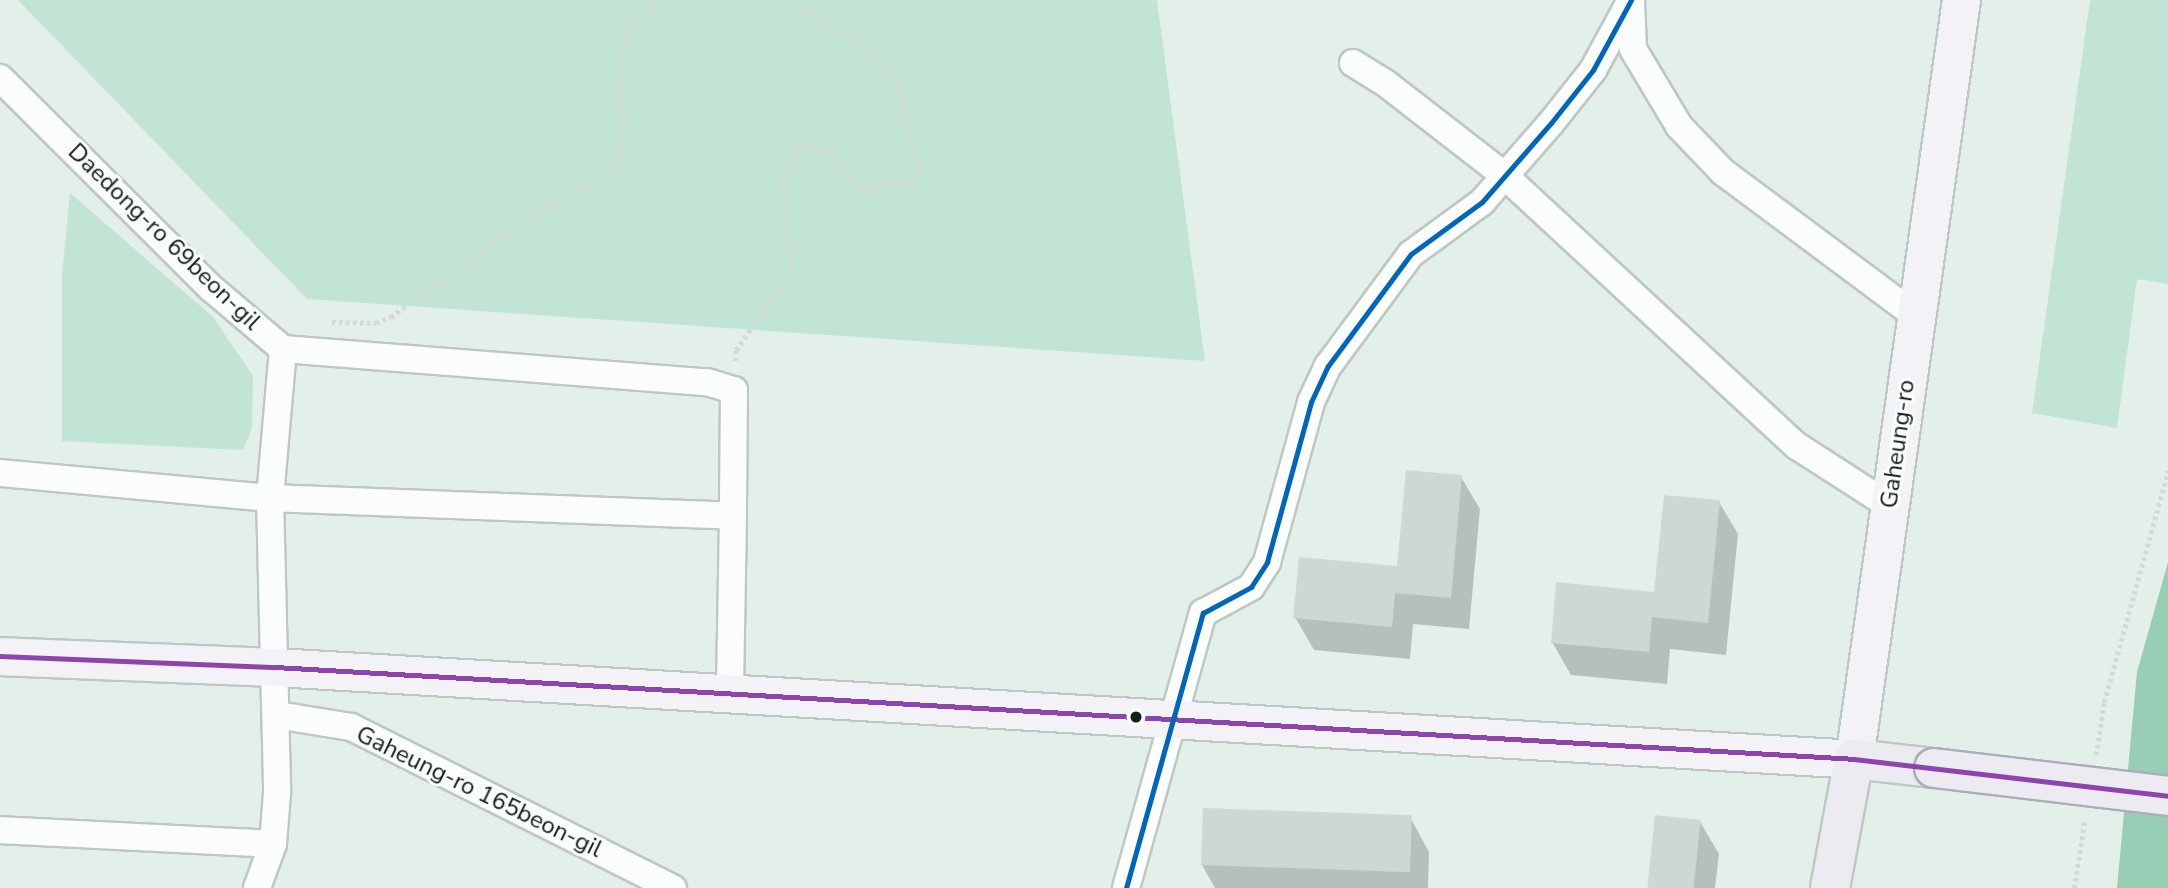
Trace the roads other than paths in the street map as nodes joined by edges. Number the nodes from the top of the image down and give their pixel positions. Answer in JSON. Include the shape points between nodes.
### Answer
{"nodes":[{"id":1,"x":1631,"y":0,"type":"edge"},
{"id":2,"x":1961,"y":0,"type":"edge"},
{"id":3,"x":1353,"y":63,"type":"dead end"},
{"id":4,"x":0,"y":78,"type":"edge"},
{"id":5,"x":1505,"y":176,"type":"junction"},
{"id":6,"x":1916,"y":316,"type":"junction"},
{"id":7,"x":293,"y":350,"type":"junction"},
{"id":8,"x":0,"y":473,"type":"edge"},
{"id":9,"x":270,"y":498,"type":"junction"},
{"id":10,"x":1889,"y":506,"type":"junction"},
{"id":11,"x":733,"y":516,"type":"junction"},
{"id":12,"x":0,"y":656,"type":"edge"},
{"id":13,"x":275,"y":667,"type":"junction"},
{"id":14,"x":730,"y":696,"type":"junction"},
{"id":15,"x":277,"y":715,"type":"junction"},
{"id":16,"x":1172,"y":721,"type":"junction"},
{"id":17,"x":1854,"y":759,"type":"junction"},
{"id":18,"x":2168,"y":796,"type":"edge"},
{"id":19,"x":0,"y":830,"type":"edge"},
{"id":20,"x":273,"y":844,"type":"junction"},
{"id":21,"x":257,"y":888,"type":"edge"},
{"id":22,"x":673,"y":888,"type":"edge"},
{"id":23,"x":1126,"y":888,"type":"edge"},
{"id":24,"x":1830,"y":888,"type":"edge"}],
"edges":[{"from":1,"to":5,"type":"street","via":[[1593,70]]},
{"from":1,"to":6,"type":"street","via":[[1633,49],[1679,126],[1723,172]]},
{"from":2,"to":6,"type":"main road","name":"Gaheung-ro"},
{"from":3,"to":5,"type":"street"},
{"from":4,"to":7,"type":"street","name":"Daedong-ro 69beon-gil","via":[[211,288]]},
{"from":5,"to":10,"type":"street","via":[[1797,446]]},
{"from":5,"to":16,"type":"street","via":[[1482,202],[1411,254],[1328,366],[1311,402],[1267,562],[1251,587],[1203,613]]},
{"from":6,"to":10,"type":"main road","name":"Gaheung-ro"},
{"from":7,"to":9,"type":"street","name":"Daedong-ro 69beon-gil"},
{"from":7,"to":11,"type":"street","via":[[707,382],[734,390]]},
{"from":8,"to":9,"type":"street"},
{"from":9,"to":11,"type":"street"},
{"from":9,"to":13,"type":"street","name":"Daedong-ro 69beon-gil"},
{"from":10,"to":17,"type":"main road","name":"Gaheung-ro"},
{"from":11,"to":14,"type":"street"},
{"from":12,"to":13,"type":"main road"},
{"from":13,"to":14,"type":"main road"},
{"from":13,"to":15,"type":"street","name":"Daedong-ro 69beon-gil"},
{"from":14,"to":16,"type":"main road"},
{"from":15,"to":20,"type":"street","name":"Daedong-ro 69beon-gil"},
{"from":15,"to":22,"type":"street","name":"Gaheung-ro 165beon-gil","via":[[351,727]]},
{"from":16,"to":17,"type":"main road"},
{"from":16,"to":23,"type":"street"},
{"from":17,"to":18,"type":"main road","bridge":true},
{"from":17,"to":24,"type":"main road","name":"Gaheung-ro"},
{"from":19,"to":20,"type":"street"},
{"from":20,"to":21,"type":"street","name":"Daedong-ro 69beon-gil"}]}
